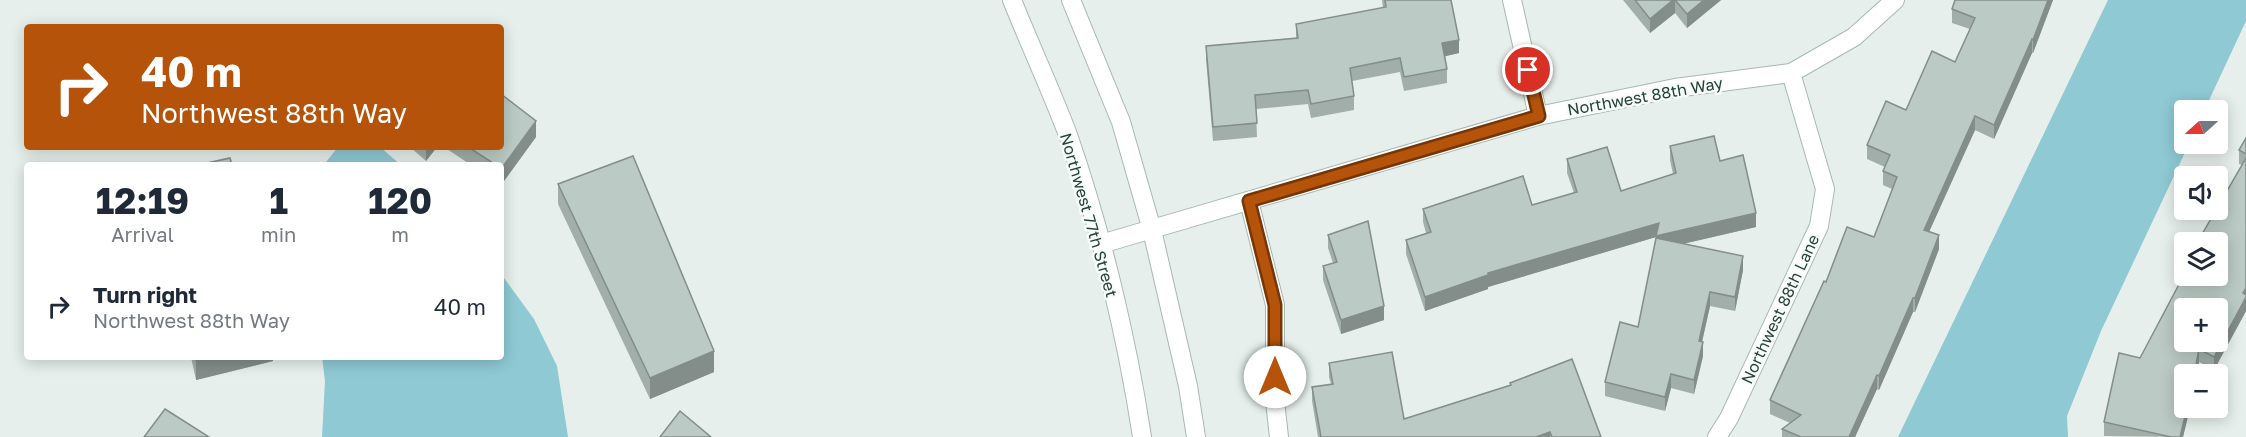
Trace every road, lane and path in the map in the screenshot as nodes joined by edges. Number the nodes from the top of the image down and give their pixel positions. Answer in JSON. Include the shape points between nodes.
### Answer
{"nodes":[{"id":1,"x":1012,"y":0,"type":"edge"},
{"id":2,"x":1071,"y":0,"type":"edge"},
{"id":3,"x":1512,"y":0,"type":"edge"},
{"id":4,"x":1894,"y":0,"type":"edge"},
{"id":5,"x":1791,"y":72,"type":"junction"},
{"id":6,"x":1539,"y":116,"type":"junction"},
{"id":7,"x":1249,"y":201,"type":"junction"},
{"id":8,"x":1152,"y":230,"type":"junction"},
{"id":9,"x":1101,"y":244,"type":"junction"},
{"id":10,"x":1142,"y":437,"type":"edge"},
{"id":11,"x":1196,"y":437,"type":"edge"},
{"id":12,"x":1279,"y":437,"type":"edge"},
{"id":13,"x":1717,"y":437,"type":"edge"}],
"edges":[{"from":1,"to":9,"type":"street","name":"Northwest 77th Street","via":[[1067,135]]},
{"from":2,"to":8,"type":"street","via":[[1121,122]]},
{"from":3,"to":6,"type":"street"},
{"from":4,"to":5,"type":"street","name":"Northwest 88th Way","via":[[1854,38]]},
{"from":5,"to":6,"type":"street","name":"Northwest 88th Way","via":[[1675,88]]},
{"from":5,"to":13,"type":"street","name":"Northwest 88th Lane","via":[[1825,189],[1819,226]]},
{"from":6,"to":7,"type":"street","name":"Northwest 88th Way"},
{"from":7,"to":8,"type":"street","name":"Northwest 88th Way"},
{"from":7,"to":12,"type":"street","via":[[1275,305]]},
{"from":8,"to":9,"type":"street","name":"Northwest 88th Way"},
{"from":8,"to":11,"type":"street"},
{"from":9,"to":10,"type":"street","name":"Northwest 77th Street"}]}
